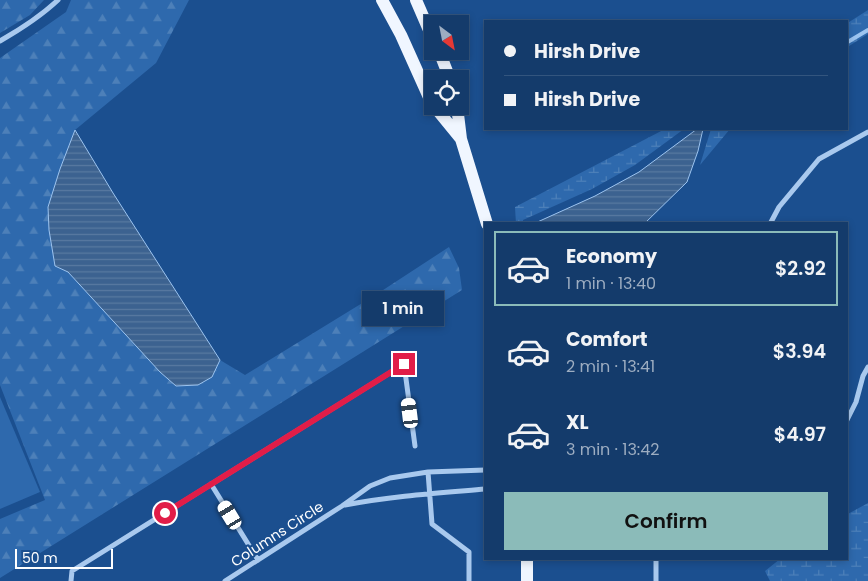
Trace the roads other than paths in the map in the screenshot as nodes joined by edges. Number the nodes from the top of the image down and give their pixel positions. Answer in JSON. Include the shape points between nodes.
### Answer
{"nodes":[{"id":1,"x":58,"y":0,"type":"edge"},
{"id":2,"x":382,"y":0,"type":"edge"},
{"id":3,"x":416,"y":0,"type":"edge"},
{"id":4,"x":424,"y":18,"type":"edge"},
{"id":5,"x":0,"y":41,"type":"edge"},
{"id":6,"x":424,"y":85,"type":"edge"},
{"id":7,"x":441,"y":115,"type":"edge"},
{"id":8,"x":458,"y":115,"type":"edge"},
{"id":9,"x":868,"y":132,"type":"edge"},
{"id":10,"x":461,"y":140,"type":"junction"},
{"id":11,"x":486,"y":222,"type":"edge"},
{"id":12,"x":771,"y":222,"type":"edge"},
{"id":13,"x":868,"y":367,"type":"edge"},
{"id":14,"x":848,"y":418,"type":"edge"},
{"id":15,"x":415,"y":446,"type":"dead end"},
{"id":16,"x":484,"y":470,"type":"edge"},
{"id":17,"x":428,"y":472,"type":"junction"},
{"id":18,"x":211,"y":484,"type":"junction"},
{"id":19,"x":484,"y":489,"type":"edge"},
{"id":20,"x":430,"y":494,"type":"junction"},
{"id":21,"x":342,"y":506,"type":"junction"},
{"id":22,"x":258,"y":560,"type":"junction"},
{"id":23,"x":527,"y":560,"type":"edge"},
{"id":24,"x":656,"y":560,"type":"edge"},
{"id":25,"x":71,"y":581,"type":"edge"},
{"id":26,"x":225,"y":581,"type":"edge"},
{"id":27,"x":469,"y":581,"type":"edge"},
{"id":28,"x":527,"y":581,"type":"edge"},
{"id":29,"x":656,"y":581,"type":"edge"}],
"edges":[{"from":1,"to":5,"type":"street","via":[[32,22]]},
{"from":2,"to":6,"type":"main road"},
{"from":3,"to":4,"type":"main road"},
{"from":7,"to":10,"type":"main road"},
{"from":8,"to":10,"type":"main road"},
{"from":9,"to":12,"type":"street","via":[[819,159],[779,207]]},
{"from":10,"to":11,"type":"main road"},
{"from":13,"to":14,"type":"street"},
{"from":15,"to":18,"type":"street","via":[[404,364]]},
{"from":16,"to":17,"type":"street","name":"Columns Circle"},
{"from":17,"to":20,"type":"street"},
{"from":17,"to":21,"type":"street","name":"Columns Circle","via":[[390,478],[370,486]]},
{"from":18,"to":22,"type":"street"},
{"from":18,"to":25,"type":"street","via":[[72,571]]},
{"from":19,"to":20,"type":"street","name":"Columns Circle"},
{"from":20,"to":21,"type":"street","name":"Columns Circle"},
{"from":20,"to":27,"type":"street","via":[[432,524],[469,552]]},
{"from":21,"to":22,"type":"street","name":"Columns Circle"},
{"from":22,"to":26,"type":"street","name":"Columns Circle"},
{"from":23,"to":28,"type":"main road"},
{"from":24,"to":29,"type":"street"}]}
